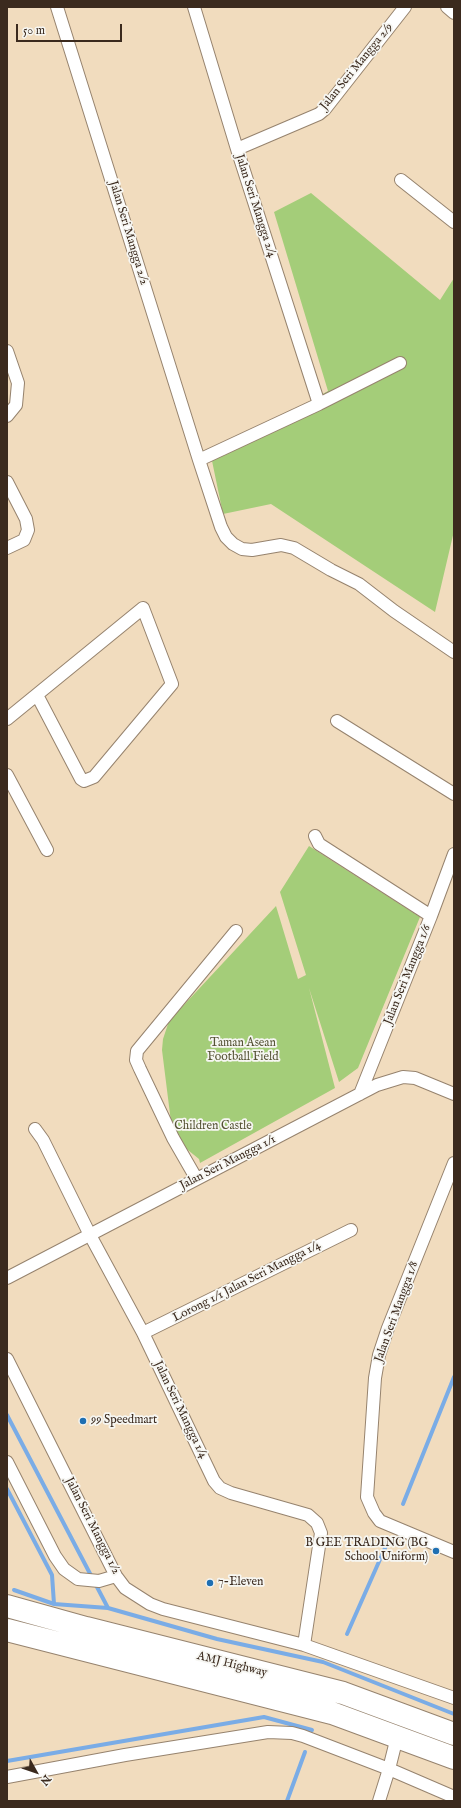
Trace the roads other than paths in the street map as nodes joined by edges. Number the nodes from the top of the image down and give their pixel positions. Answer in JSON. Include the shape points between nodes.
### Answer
{"nodes":[{"id":1,"x":57,"y":7,"type":"edge"},
{"id":2,"x":194,"y":7,"type":"edge"},
{"id":3,"x":405,"y":7,"type":"edge"},
{"id":4,"x":447,"y":7,"type":"edge"},
{"id":5,"x":454,"y":12,"type":"edge"},
{"id":6,"x":237,"y":149,"type":"junction"},
{"id":7,"x":401,"y":180,"type":"dead end"},
{"id":8,"x":454,"y":222,"type":"edge"},
{"id":9,"x":7,"y":351,"type":"edge"},
{"id":10,"x":400,"y":363,"type":"dead end"},
{"id":11,"x":319,"y":404,"type":"junction"},
{"id":12,"x":7,"y":416,"type":"edge"},
{"id":13,"x":199,"y":460,"type":"junction"},
{"id":14,"x":7,"y":482,"type":"edge"},
{"id":15,"x":7,"y":548,"type":"edge"},
{"id":16,"x":454,"y":652,"type":"edge"},
{"id":17,"x":37,"y":695,"type":"junction"},
{"id":18,"x":7,"y":719,"type":"edge"},
{"id":19,"x":337,"y":721,"type":"dead end"},
{"id":20,"x":7,"y":775,"type":"edge"},
{"id":21,"x":454,"y":794,"type":"edge"},
{"id":22,"x":315,"y":836,"type":"dead end"},
{"id":23,"x":47,"y":850,"type":"dead end"},
{"id":24,"x":454,"y":854,"type":"edge"},
{"id":25,"x":432,"y":916,"type":"junction"},
{"id":26,"x":236,"y":931,"type":"dead end"},
{"id":27,"x":360,"y":1094,"type":"junction"},
{"id":28,"x":454,"y":1094,"type":"edge"},
{"id":29,"x":35,"y":1129,"type":"dead end"},
{"id":30,"x":454,"y":1163,"type":"edge"},
{"id":31,"x":196,"y":1178,"type":"junction"},
{"id":32,"x":350,"y":1230,"type":"dead end"},
{"id":33,"x":90,"y":1235,"type":"junction"},
{"id":34,"x":7,"y":1278,"type":"edge"},
{"id":35,"x":143,"y":1334,"type":"junction"},
{"id":36,"x":7,"y":1359,"type":"edge"},
{"id":37,"x":7,"y":1462,"type":"edge"},
{"id":38,"x":454,"y":1552,"type":"edge"},
{"id":39,"x":116,"y":1576,"type":"junction"},
{"id":40,"x":7,"y":1606,"type":"edge"},
{"id":41,"x":7,"y":1630,"type":"edge"},
{"id":42,"x":304,"y":1645,"type":"junction"},
{"id":43,"x":454,"y":1698,"type":"edge"},
{"id":44,"x":454,"y":1734,"type":"edge"},
{"id":45,"x":397,"y":1737,"type":"junction"},
{"id":46,"x":454,"y":1758,"type":"edge"},
{"id":47,"x":389,"y":1770,"type":"junction"},
{"id":48,"x":7,"y":1777,"type":"edge"},
{"id":49,"x":454,"y":1797,"type":"edge"},
{"id":50,"x":379,"y":1801,"type":"edge"}],
"edges":[{"from":1,"to":13,"type":"street","name":"Jalan Seri Mangga 2/2"},
{"from":2,"to":6,"type":"street","name":"Jalan Seri Mangga 2/4"},
{"from":3,"to":6,"type":"street","name":"Jalan Seri Mangga 2/9","via":[[325,109],[319,114]]},
{"from":4,"to":5,"type":"street"},
{"from":6,"to":11,"type":"street","name":"Jalan Seri Mangga 2/4"},
{"from":7,"to":8,"type":"street"},
{"from":9,"to":12,"type":"street","via":[[18,383],[16,405]]},
{"from":10,"to":11,"type":"street"},
{"from":11,"to":13,"type":"street"},
{"from":13,"to":16,"type":"street","name":"Jalan Seri Mangga 2/2","via":[[221,527],[233,544],[242,549],[252,550],[281,545],[294,548],[359,584]]},
{"from":14,"to":15,"type":"street","via":[[26,519],[28,530],[24,540]]},
{"from":17,"to":17,"type":"street","via":[[125,623],[143,608],[172,684],[94,777],[84,781],[81,779]]},
{"from":17,"to":18,"type":"street"},
{"from":19,"to":21,"type":"street"},
{"from":20,"to":23,"type":"street"},
{"from":22,"to":25,"type":"street","via":[[319,844]]},
{"from":24,"to":25,"type":"street","name":"Jalan Seri Mangga 1/6"},
{"from":25,"to":27,"type":"street","name":"Jalan Seri Mangga 1/6"},
{"from":26,"to":31,"type":"street","via":[[137,1051],[136,1060],[140,1069],[173,1138]]},
{"from":27,"to":28,"type":"street","name":"Jalan Seri Mangga 1/1","via":[[377,1085],[403,1077],[428,1082]]},
{"from":27,"to":31,"type":"street","name":"Jalan Seri Mangga 1/1"},
{"from":29,"to":33,"type":"street","name":"Jalan Seri Mangga 1/4","via":[[43,1140]]},
{"from":30,"to":38,"type":"street","name":"Jalan Seri Mangga 1/8","via":[[379,1355],[375,1378],[367,1497],[380,1521]]},
{"from":31,"to":33,"type":"street","name":"Jalan Seri Mangga 1/1"},
{"from":32,"to":35,"type":"street","name":"Lorong 1/1 Jalan Seri Mangga 1/4"},
{"from":33,"to":34,"type":"street","name":"Jalan Seri Mangga 1/1"},
{"from":33,"to":35,"type":"street","name":"Jalan Seri Mangga 1/4"},
{"from":35,"to":42,"type":"street","name":"Jalan Seri Mangga 1/4","via":[[214,1481],[231,1493],[308,1515],[317,1523],[321,1533]]},
{"from":36,"to":39,"type":"street","name":"Jalan Seri Mangga 1/2"},
{"from":37,"to":39,"type":"street","via":[[64,1569],[78,1579],[100,1581]]},
{"from":39,"to":42,"type":"street","name":"Jalan Seri Mangga 1/2","via":[[125,1588],[163,1610]]},
{"from":40,"to":44,"type":"highway","name":"AMJ Highway","via":[[343,1693]]},
{"from":41,"to":45,"type":"highway","name":"AMJ Highway","via":[[332,1713]]},
{"from":42,"to":43,"type":"street","name":"Jalan Seri Mangga 1/2"},
{"from":45,"to":46,"type":"highway","name":"AMJ Highway"},
{"from":45,"to":47,"type":"street"},
{"from":47,"to":48,"type":"street","via":[[303,1736],[268,1732]]},
{"from":47,"to":49,"type":"street"},
{"from":47,"to":50,"type":"street"}]}
